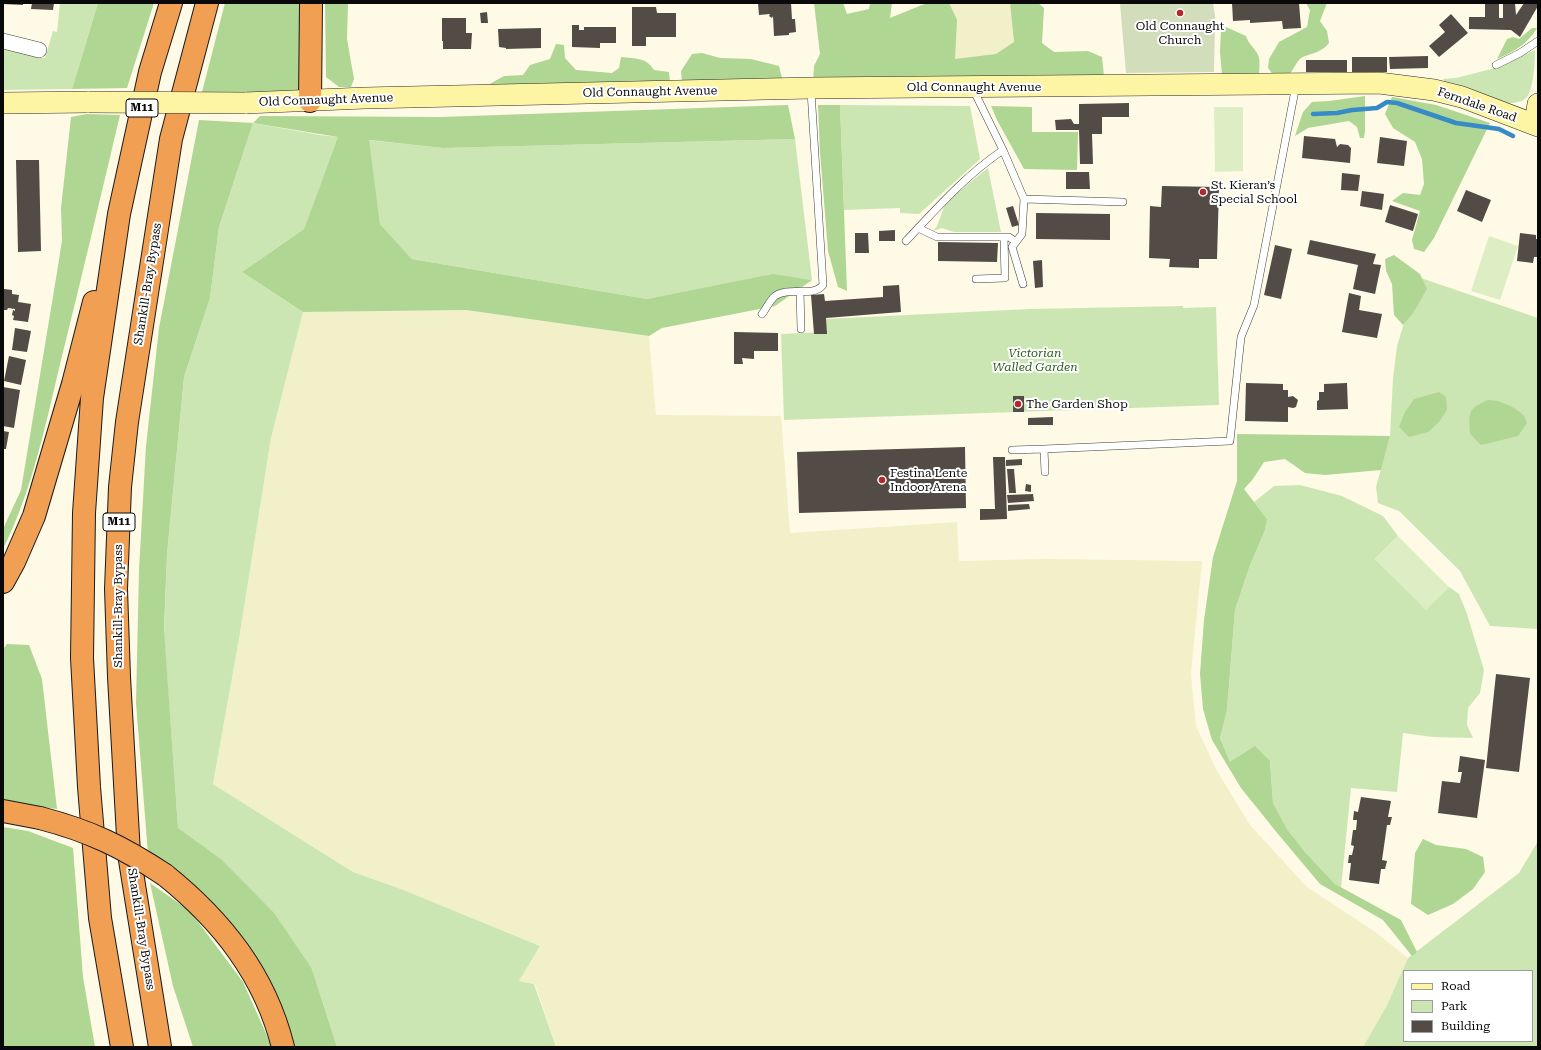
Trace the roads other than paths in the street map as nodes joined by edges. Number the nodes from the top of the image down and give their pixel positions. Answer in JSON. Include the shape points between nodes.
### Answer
{"nodes":[{"id":1,"x":171,"y":3,"type":"edge"},
{"id":2,"x":207,"y":3,"type":"edge"},
{"id":3,"x":311,"y":3,"type":"edge"},
{"id":4,"x":3,"y":41,"type":"edge"},
{"id":5,"x":1538,"y":41,"type":"edge"},
{"id":6,"x":39,"y":50,"type":"dead end"},
{"id":7,"x":1496,"y":65,"type":"dead end"},
{"id":8,"x":1296,"y":85,"type":"junction"},
{"id":9,"x":972,"y":87,"type":"junction"},
{"id":10,"x":811,"y":88,"type":"junction"},
{"id":11,"x":310,"y":100,"type":"junction"},
{"id":12,"x":3,"y":103,"type":"edge"},
{"id":13,"x":1538,"y":104,"type":"edge"},
{"id":14,"x":1536,"y":125,"type":"edge"},
{"id":15,"x":1003,"y":150,"type":"junction"},
{"id":16,"x":1024,"y":199,"type":"junction"},
{"id":17,"x":1123,"y":202,"type":"dead end"},
{"id":18,"x":119,"y":214,"type":"junction"},
{"id":19,"x":918,"y":228,"type":"junction"},
{"id":20,"x":1004,"y":237,"type":"junction"},
{"id":21,"x":906,"y":241,"type":"dead end"},
{"id":22,"x":1016,"y":242,"type":"junction"},
{"id":23,"x":976,"y":278,"type":"dead end"},
{"id":24,"x":1023,"y":284,"type":"dead end"},
{"id":25,"x":800,"y":291,"type":"junction"},
{"id":26,"x":762,"y":314,"type":"dead end"},
{"id":27,"x":801,"y":329,"type":"dead end"},
{"id":28,"x":1044,"y":449,"type":"junction"},
{"id":29,"x":1012,"y":450,"type":"dead end"},
{"id":30,"x":1045,"y":472,"type":"dead end"},
{"id":31,"x":3,"y":582,"type":"edge"},
{"id":32,"x":3,"y":811,"type":"edge"},
{"id":33,"x":122,"y":1047,"type":"edge"},
{"id":34,"x":160,"y":1047,"type":"edge"},
{"id":35,"x":282,"y":1047,"type":"edge"}],
"edges":[{"from":1,"to":18,"type":"highway","number":"M11","via":[[150,72]]},
{"from":2,"to":34,"type":"highway","name":"Shankill-Bray Bypass","number":"M11","via":[[171,140],[127,422],[120,487],[116,589],[129,854]]},
{"from":3,"to":11,"type":"highway"},
{"from":4,"to":6,"type":"street"},
{"from":5,"to":7,"type":"lane"},
{"from":8,"to":9,"type":"street","name":"Old Connaught Avenue"},
{"from":8,"to":14,"type":"street","name":"Ferndale Road","via":[[1379,83],[1434,90],[1462,97]]},
{"from":8,"to":28,"type":"lane","via":[[1254,305],[1241,337],[1230,442]]},
{"from":9,"to":10,"type":"street","name":"Old Connaught Avenue"},
{"from":9,"to":15,"type":"lane"},
{"from":10,"to":11,"type":"street","name":"Old Connaught Avenue"},
{"from":10,"to":25,"type":"lane","via":[[823,284],[820,289]]},
{"from":11,"to":12,"type":"street","name":"Old Connaught Avenue","bridge":true},
{"from":13,"to":14,"type":"street"},
{"from":15,"to":16,"type":"lane"},
{"from":15,"to":19,"type":"lane","via":[[955,188]]},
{"from":16,"to":17,"type":"lane"},
{"from":16,"to":22,"type":"lane","via":[[1022,234]]},
{"from":18,"to":31,"type":"highway","via":[[34,516]]},
{"from":18,"to":33,"type":"highway","number":"M11","via":[[92,398],[84,513],[82,658],[100,918]]},
{"from":19,"to":20,"type":"lane","via":[[937,237]]},
{"from":19,"to":21,"type":"lane"},
{"from":20,"to":22,"type":"lane"},
{"from":20,"to":23,"type":"lane","via":[[1006,278]]},
{"from":22,"to":24,"type":"lane","via":[[1012,247]]},
{"from":25,"to":26,"type":"lane","via":[[785,291],[774,296]]},
{"from":25,"to":27,"type":"lane"},
{"from":28,"to":29,"type":"lane"},
{"from":28,"to":30,"type":"lane"},
{"from":32,"to":35,"type":"highway","bridge":true,"via":[[72,826],[100,837],[166,875],[201,906],[242,955],[264,993]]}]}
